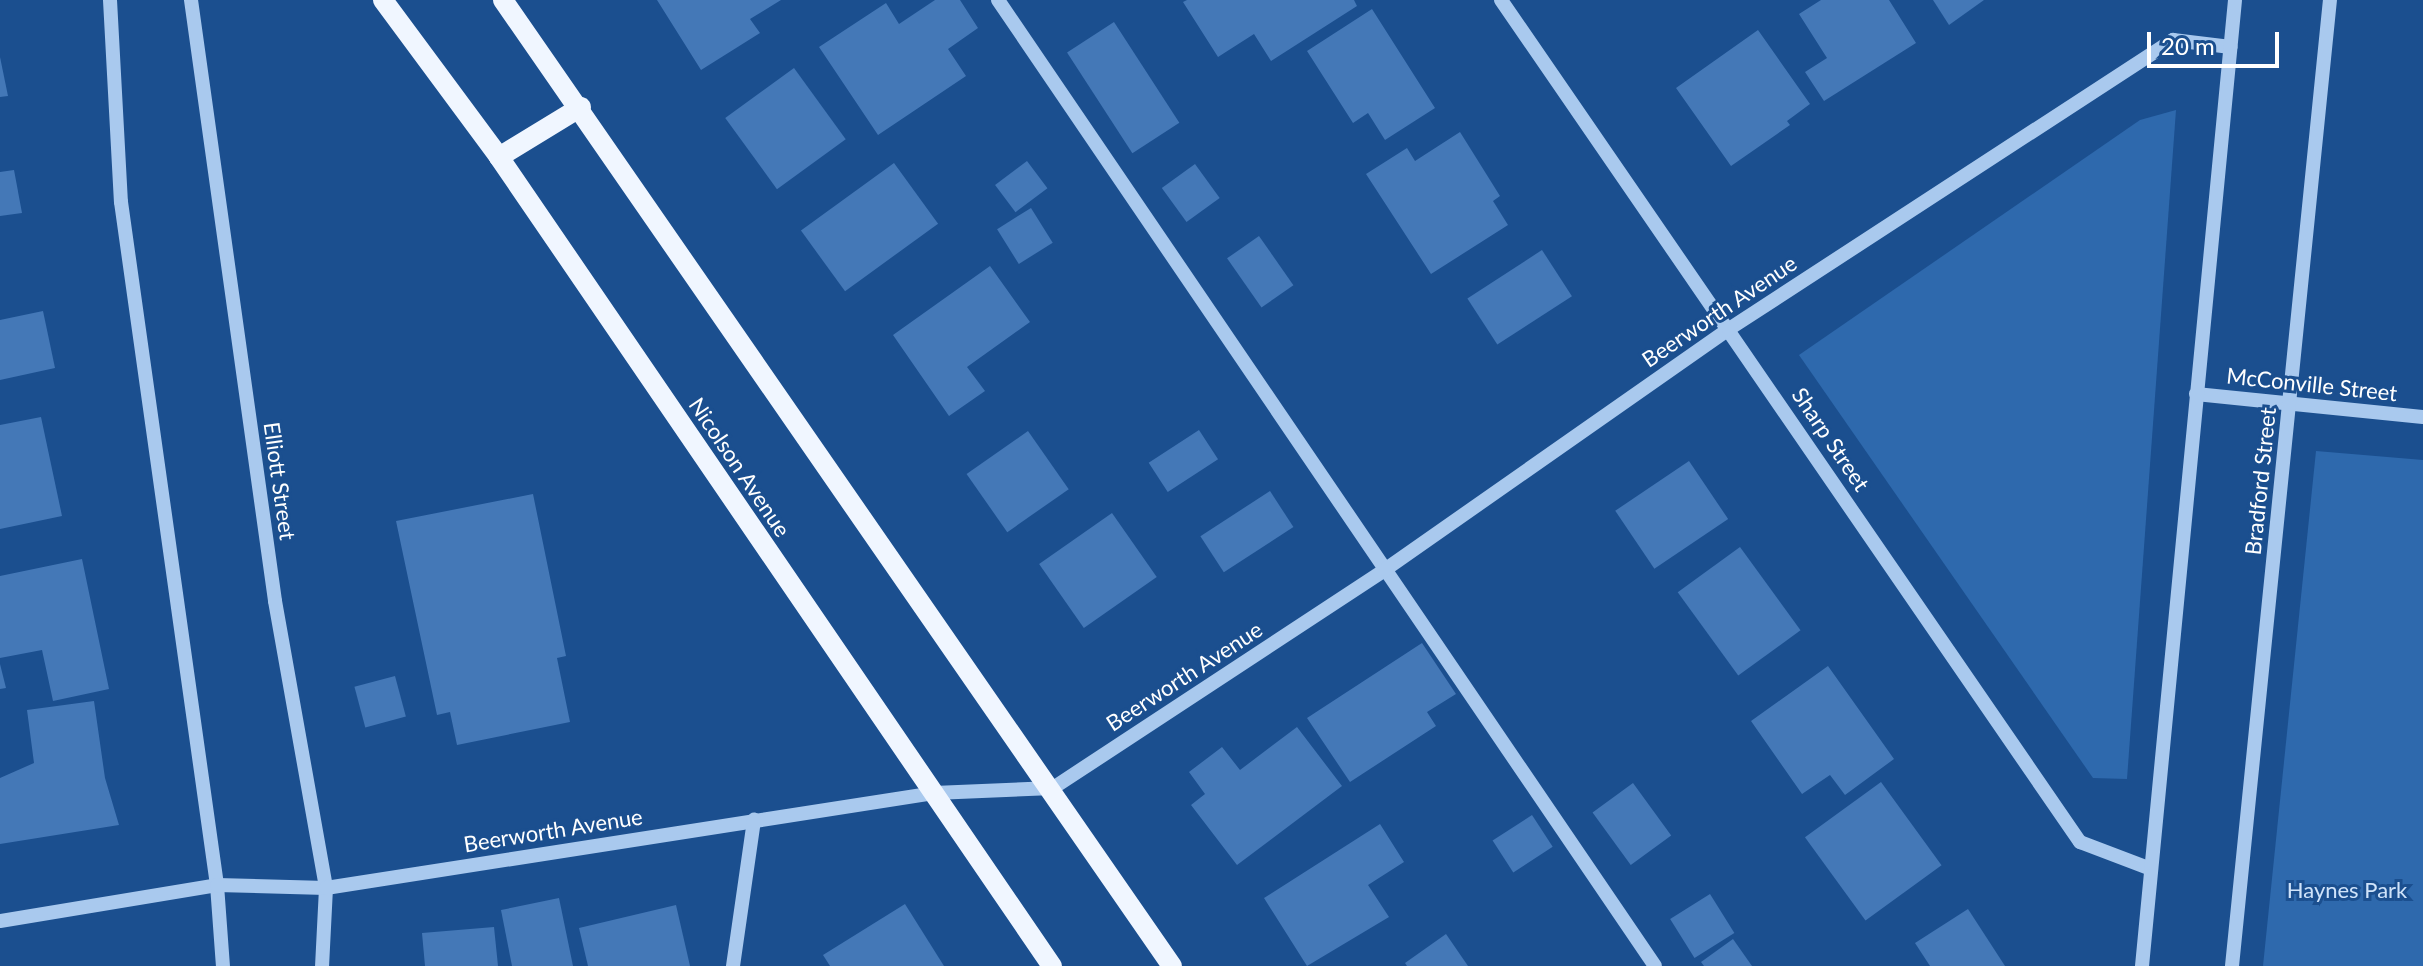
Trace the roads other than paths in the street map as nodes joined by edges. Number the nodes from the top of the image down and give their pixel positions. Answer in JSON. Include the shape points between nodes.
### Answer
{"nodes":[{"id":1,"x":110,"y":0,"type":"edge"},
{"id":2,"x":191,"y":0,"type":"edge"},
{"id":3,"x":203,"y":0,"type":"edge"},
{"id":4,"x":383,"y":0,"type":"edge"},
{"id":5,"x":503,"y":0,"type":"edge"},
{"id":6,"x":998,"y":0,"type":"edge"},
{"id":7,"x":1501,"y":0,"type":"edge"},
{"id":8,"x":2235,"y":0,"type":"edge"},
{"id":9,"x":2330,"y":0,"type":"edge"},
{"id":10,"x":193,"y":16,"type":"junction"},
{"id":11,"x":2231,"y":47,"type":"junction"},
{"id":12,"x":581,"y":107,"type":"junction"},
{"id":13,"x":499,"y":157,"type":"junction"},
{"id":14,"x":1729,"y":329,"type":"junction"},
{"id":15,"x":2196,"y":394,"type":"junction"},
{"id":16,"x":2290,"y":405,"type":"junction"},
{"id":17,"x":2423,"y":417,"type":"edge"},
{"id":18,"x":1386,"y":569,"type":"junction"},
{"id":19,"x":1053,"y":788,"type":"junction"},
{"id":20,"x":934,"y":793,"type":"junction"},
{"id":21,"x":754,"y":820,"type":"junction"},
{"id":22,"x":2151,"y":869,"type":"junction"},
{"id":23,"x":217,"y":885,"type":"junction"},
{"id":24,"x":326,"y":888,"type":"junction"},
{"id":25,"x":0,"y":921,"type":"edge"},
{"id":26,"x":223,"y":966,"type":"edge"},
{"id":27,"x":322,"y":966,"type":"edge"},
{"id":28,"x":733,"y":966,"type":"edge"},
{"id":29,"x":1052,"y":966,"type":"edge"},
{"id":30,"x":1172,"y":966,"type":"edge"},
{"id":31,"x":1655,"y":966,"type":"edge"},
{"id":32,"x":2142,"y":966,"type":"edge"},
{"id":33,"x":2232,"y":966,"type":"edge"}],
"edges":[{"from":1,"to":23,"type":"street","via":[[121,202]]},
{"from":2,"to":10,"type":"street","name":"Elliott Street"},
{"from":3,"to":10,"type":"street"},
{"from":4,"to":13,"type":"main road","name":"Nicolson Avenue"},
{"from":5,"to":12,"type":"main road"},
{"from":6,"to":18,"type":"street"},
{"from":7,"to":14,"type":"street","name":"Sharp Street"},
{"from":8,"to":11,"type":"street"},
{"from":9,"to":16,"type":"street","name":"Bradford Street"},
{"from":10,"to":24,"type":"street","name":"Elliott Street","via":[[275,601]]},
{"from":11,"to":14,"type":"street","name":"Beerworth Avenue","via":[[2173,40]]},
{"from":11,"to":15,"type":"street"},
{"from":12,"to":13,"type":"main road"},
{"from":12,"to":19,"type":"main road"},
{"from":13,"to":20,"type":"main road","name":"Nicolson Avenue"},
{"from":14,"to":18,"type":"street","name":"Beerworth Avenue"},
{"from":14,"to":22,"type":"street","name":"Sharp Street","via":[[2080,842]]},
{"from":15,"to":16,"type":"street","name":"McConville Street"},
{"from":15,"to":22,"type":"street"},
{"from":16,"to":17,"type":"street","name":"McConville Street"},
{"from":16,"to":33,"type":"street","name":"Bradford Street"},
{"from":18,"to":19,"type":"street","name":"Beerworth Avenue"},
{"from":18,"to":31,"type":"street"},
{"from":19,"to":20,"type":"street","name":"Beerworth Avenue"},
{"from":19,"to":30,"type":"main road"},
{"from":20,"to":21,"type":"street","name":"Beerworth Avenue"},
{"from":20,"to":29,"type":"main road","name":"Nicolson Avenue"},
{"from":21,"to":24,"type":"street","name":"Beerworth Avenue"},
{"from":21,"to":28,"type":"street"},
{"from":22,"to":32,"type":"street"},
{"from":23,"to":24,"type":"street","name":"Beerworth Avenue"},
{"from":23,"to":25,"type":"street","name":"Beerworth Avenue"},
{"from":23,"to":26,"type":"street"},
{"from":24,"to":27,"type":"street","name":"Elliott Street"}]}
